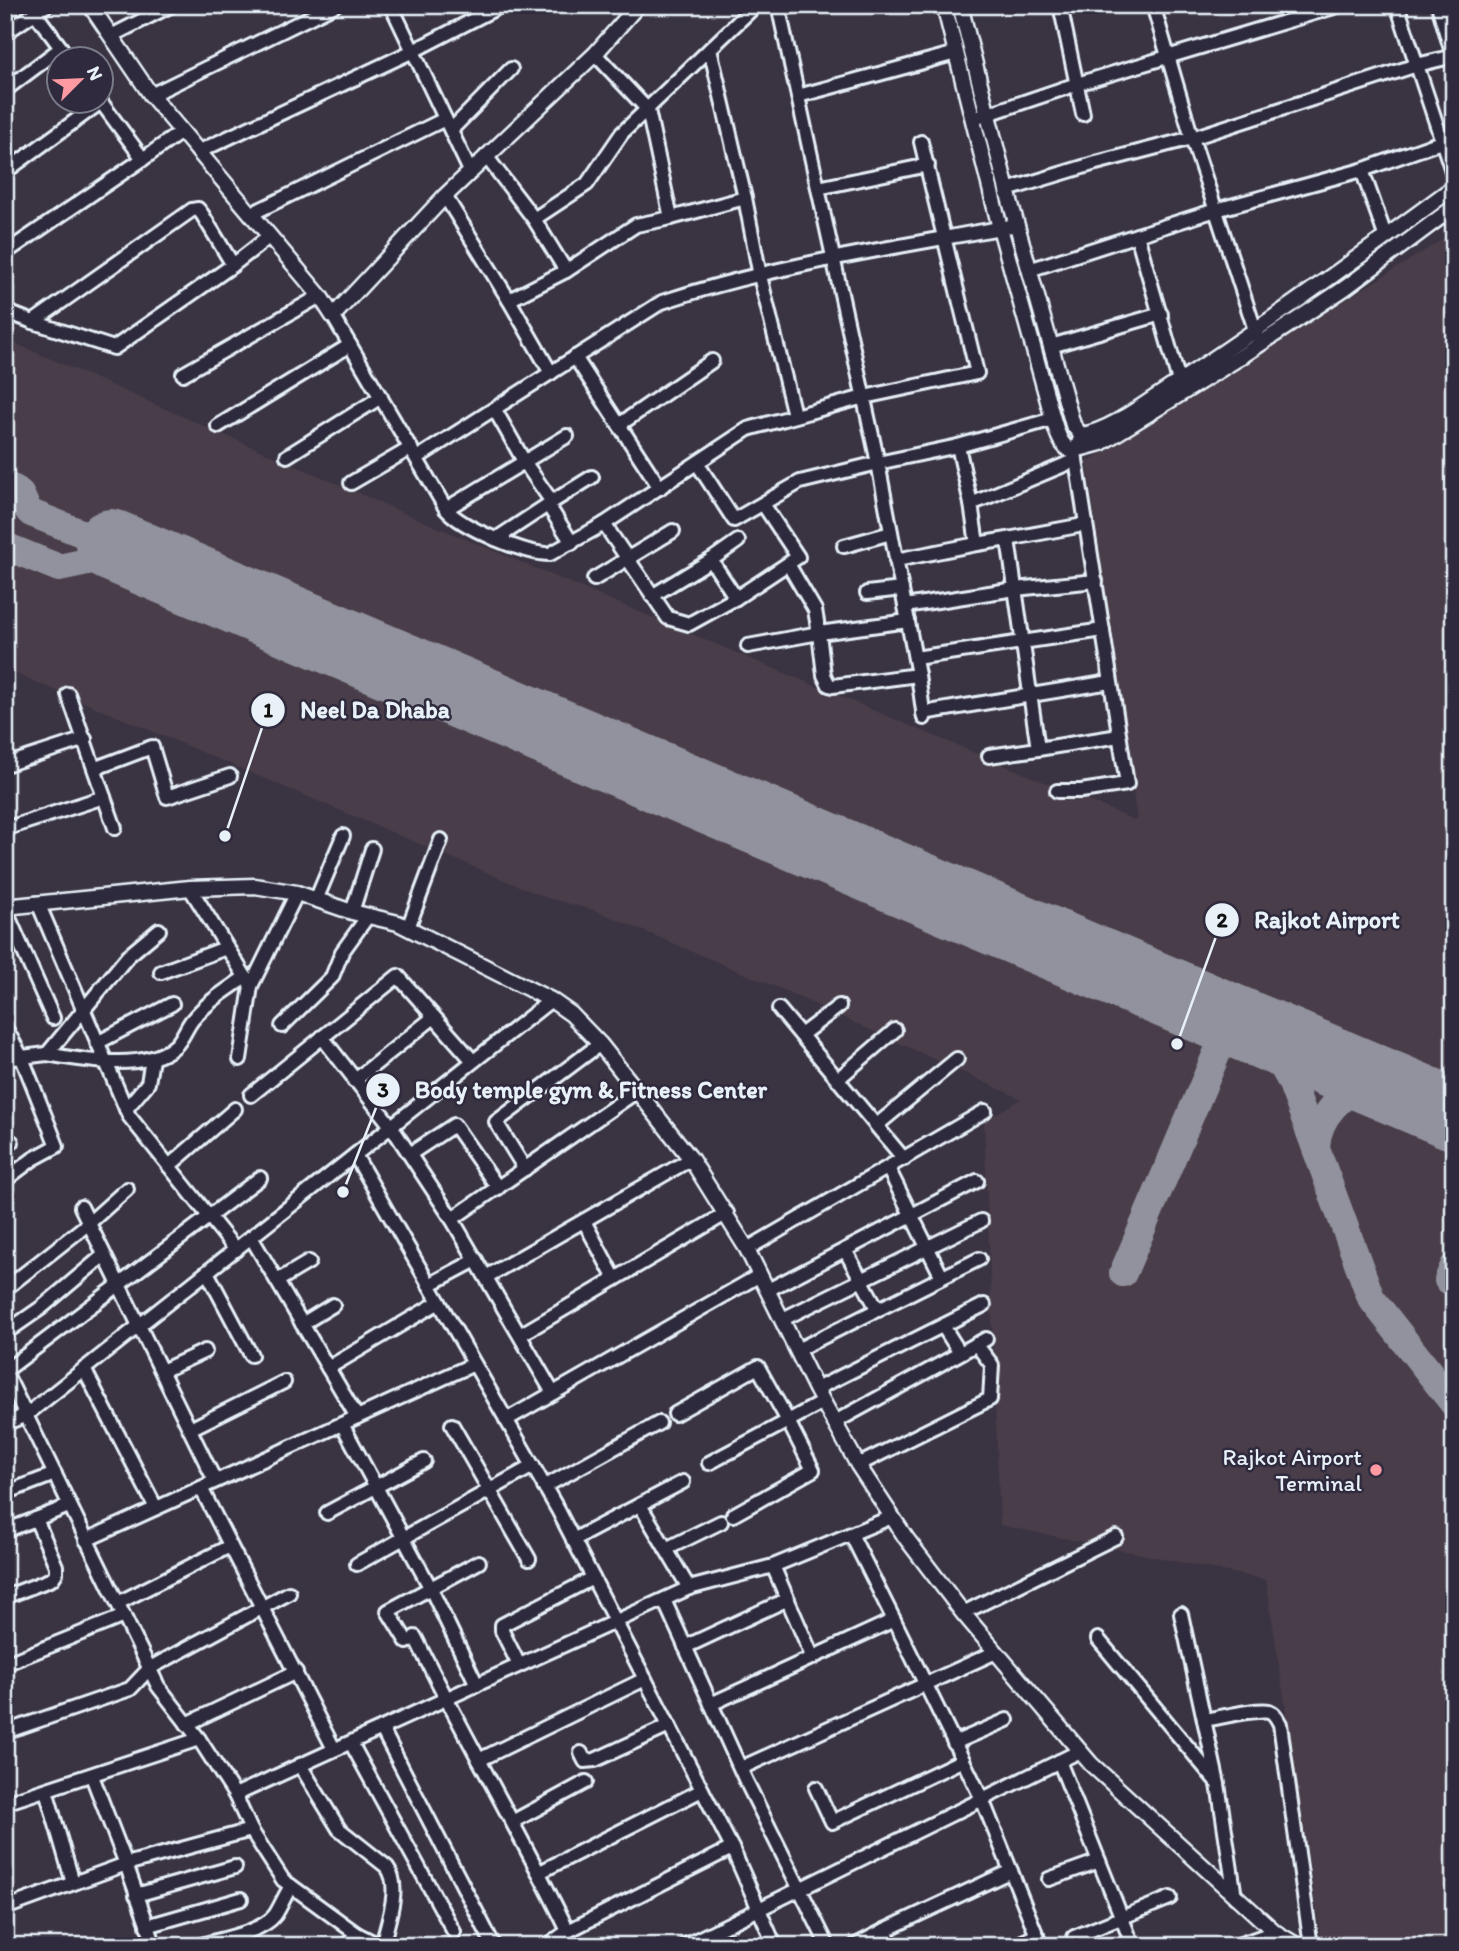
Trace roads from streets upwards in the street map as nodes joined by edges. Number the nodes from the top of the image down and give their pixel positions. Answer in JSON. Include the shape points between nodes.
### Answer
{"nodes":[{"id":1,"x":90,"y":5,"type":"edge"},
{"id":2,"x":172,"y":5,"type":"edge"},
{"id":3,"x":335,"y":5,"type":"edge"},
{"id":4,"x":391,"y":5,"type":"edge"},
{"id":5,"x":502,"y":5,"type":"edge"},
{"id":6,"x":638,"y":5,"type":"edge"},
{"id":7,"x":756,"y":5,"type":"edge"},
{"id":8,"x":797,"y":5,"type":"edge"},
{"id":9,"x":944,"y":5,"type":"edge"},
{"id":10,"x":960,"y":5,"type":"edge"},
{"id":11,"x":1060,"y":5,"type":"edge"},
{"id":12,"x":1153,"y":5,"type":"edge"},
{"id":13,"x":1341,"y":5,"type":"edge"},
{"id":14,"x":1397,"y":5,"type":"edge"},
{"id":15,"x":1438,"y":5,"type":"edge"},
{"id":16,"x":779,"y":7,"type":"edge"},
{"id":17,"x":42,"y":8,"type":"edge"},
{"id":18,"x":5,"y":33,"type":"edge"},
{"id":19,"x":111,"y":36,"type":"junction"},
{"id":20,"x":60,"y":46,"type":"edge"},
{"id":21,"x":710,"y":49,"type":"junction"},
{"id":22,"x":413,"y":51,"type":"junction"},
{"id":23,"x":956,"y":52,"type":"junction"},
{"id":24,"x":595,"y":54,"type":"junction"},
{"id":25,"x":1454,"y":56,"type":"edge"},
{"id":26,"x":1170,"y":57,"type":"junction"},
{"id":27,"x":46,"y":59,"type":"edge"},
{"id":28,"x":1418,"y":65,"type":"junction"},
{"id":29,"x":511,"y":69,"type":"dead end"},
{"id":30,"x":1077,"y":83,"type":"junction"},
{"id":31,"x":5,"y":90,"type":"edge"},
{"id":32,"x":151,"y":94,"type":"junction"},
{"id":33,"x":798,"y":96,"type":"junction"},
{"id":34,"x":648,"y":110,"type":"junction"},
{"id":35,"x":987,"y":114,"type":"junction"},
{"id":36,"x":1083,"y":114,"type":"dead end"},
{"id":37,"x":82,"y":116,"type":"edge"},
{"id":38,"x":111,"y":116,"type":"edge"},
{"id":39,"x":973,"y":119,"type":"junction"},
{"id":40,"x":448,"y":125,"type":"junction"},
{"id":41,"x":181,"y":132,"type":"junction"},
{"id":42,"x":1192,"y":138,"type":"junction"},
{"id":43,"x":921,"y":142,"type":"dead end"},
{"id":44,"x":1441,"y":142,"type":"junction"},
{"id":45,"x":198,"y":152,"type":"junction"},
{"id":46,"x":486,"y":156,"type":"junction"},
{"id":47,"x":143,"y":159,"type":"junction"},
{"id":48,"x":928,"y":165,"type":"junction"},
{"id":49,"x":1362,"y":170,"type":"junction"},
{"id":50,"x":470,"y":171,"type":"junction"},
{"id":51,"x":5,"y":172,"type":"edge"},
{"id":52,"x":1454,"y":177,"type":"edge"},
{"id":53,"x":1454,"y":187,"type":"edge"},
{"id":54,"x":818,"y":188,"type":"junction"},
{"id":55,"x":1007,"y":190,"type":"junction"},
{"id":56,"x":445,"y":196,"type":"junction"},
{"id":57,"x":746,"y":198,"type":"junction"},
{"id":58,"x":1454,"y":207,"type":"edge"},
{"id":59,"x":1216,"y":210,"type":"junction"},
{"id":60,"x":251,"y":214,"type":"junction"},
{"id":61,"x":671,"y":218,"type":"junction"},
{"id":62,"x":534,"y":219,"type":"junction"},
{"id":63,"x":1016,"y":225,"type":"junction"},
{"id":64,"x":1000,"y":228,"type":"junction"},
{"id":65,"x":1137,"y":235,"type":"junction"},
{"id":66,"x":270,"y":236,"type":"junction"},
{"id":67,"x":946,"y":238,"type":"junction"},
{"id":68,"x":1385,"y":238,"type":"junction"},
{"id":69,"x":5,"y":253,"type":"edge"},
{"id":70,"x":834,"y":259,"type":"junction"},
{"id":71,"x":233,"y":265,"type":"junction"},
{"id":72,"x":1029,"y":270,"type":"junction"},
{"id":73,"x":566,"y":271,"type":"junction"},
{"id":74,"x":760,"y":276,"type":"junction"},
{"id":75,"x":320,"y":296,"type":"junction"},
{"id":76,"x":509,"y":300,"type":"junction"},
{"id":77,"x":5,"y":311,"type":"edge"},
{"id":78,"x":1161,"y":314,"type":"junction"},
{"id":79,"x":332,"y":316,"type":"junction"},
{"id":80,"x":33,"y":322,"type":"junction"},
{"id":81,"x":1258,"y":338,"type":"junction"},
{"id":82,"x":350,"y":345,"type":"junction"},
{"id":83,"x":1051,"y":346,"type":"junction"},
{"id":84,"x":575,"y":357,"type":"junction"},
{"id":85,"x":712,"y":361,"type":"dead end"},
{"id":86,"x":551,"y":373,"type":"junction"},
{"id":87,"x":183,"y":374,"type":"dead end"},
{"id":88,"x":1180,"y":381,"type":"junction"},
{"id":89,"x":381,"y":397,"type":"junction"},
{"id":90,"x":863,"y":397,"type":"junction"},
{"id":91,"x":495,"y":410,"type":"junction"},
{"id":92,"x":794,"y":415,"type":"junction"},
{"id":93,"x":1053,"y":419,"type":"junction"},
{"id":94,"x":619,"y":425,"type":"junction"},
{"id":95,"x":218,"y":426,"type":"dead end"},
{"id":96,"x":1081,"y":435,"type":"junction"},
{"id":97,"x":567,"y":436,"type":"dead end"},
{"id":98,"x":958,"y":446,"type":"junction"},
{"id":99,"x":414,"y":453,"type":"junction"},
{"id":100,"x":287,"y":456,"type":"dead end"},
{"id":101,"x":1076,"y":456,"type":"junction"},
{"id":102,"x":525,"y":463,"type":"junction"},
{"id":103,"x":697,"y":463,"type":"junction"},
{"id":104,"x":878,"y":463,"type":"junction"},
{"id":105,"x":592,"y":477,"type":"dead end"},
{"id":106,"x":351,"y":483,"type":"dead end"},
{"id":107,"x":660,"y":488,"type":"junction"},
{"id":108,"x":550,"y":504,"type":"junction"},
{"id":109,"x":763,"y":504,"type":"junction"},
{"id":110,"x":971,"y":505,"type":"junction"},
{"id":111,"x":446,"y":509,"type":"junction"},
{"id":112,"x":1086,"y":522,"type":"junction"},
{"id":113,"x":604,"y":524,"type":"junction"},
{"id":114,"x":673,"y":531,"type":"dead end"},
{"id":115,"x":891,"y":533,"type":"junction"},
{"id":116,"x":496,"y":539,"type":"junction"},
{"id":117,"x":1007,"y":539,"type":"junction"},
{"id":118,"x":738,"y":541,"type":"dead end"},
{"id":119,"x":572,"y":543,"type":"junction"},
{"id":120,"x":977,"y":544,"type":"junction"},
{"id":121,"x":844,"y":546,"type":"dead end"},
{"id":122,"x":629,"y":559,"type":"junction"},
{"id":123,"x":712,"y":560,"type":"junction"},
{"id":124,"x":896,"y":560,"type":"junction"},
{"id":125,"x":788,"y":564,"type":"junction"},
{"id":126,"x":594,"y":579,"type":"dead end"},
{"id":127,"x":1096,"y":582,"type":"junction"},
{"id":128,"x":902,"y":589,"type":"junction"},
{"id":129,"x":1015,"y":589,"type":"junction"},
{"id":130,"x":867,"y":593,"type":"dead end"},
{"id":131,"x":652,"y":596,"type":"junction"},
{"id":132,"x":736,"y":598,"type":"junction"},
{"id":133,"x":905,"y":606,"type":"junction"},
{"id":134,"x":908,"y":621,"type":"junction"},
{"id":135,"x":1103,"y":630,"type":"junction"},
{"id":136,"x":819,"y":634,"type":"junction"},
{"id":137,"x":1023,"y":642,"type":"junction"},
{"id":138,"x":748,"y":646,"type":"dead end"},
{"id":139,"x":915,"y":658,"type":"junction"},
{"id":140,"x":918,"y":675,"type":"junction"},
{"id":141,"x":1111,"y":682,"type":"junction"},
{"id":142,"x":68,"y":694,"type":"dead end"},
{"id":143,"x":1031,"y":696,"type":"junction"},
{"id":144,"x":1119,"y":736,"type":"junction"},
{"id":145,"x":85,"y":739,"type":"junction"},
{"id":146,"x":1038,"y":749,"type":"junction"},
{"id":147,"x":989,"y":756,"type":"dead end"},
{"id":148,"x":5,"y":765,"type":"edge"},
{"id":149,"x":96,"y":768,"type":"junction"},
{"id":150,"x":230,"y":776,"type":"dead end"},
{"id":151,"x":1057,"y":791,"type":"dead end"},
{"id":152,"x":104,"y":797,"type":"junction"},
{"id":153,"x":115,"y":828,"type":"dead end"},
{"id":154,"x":5,"y":829,"type":"edge"},
{"id":155,"x":343,"y":836,"type":"dead end"},
{"id":156,"x":441,"y":840,"type":"dead end"},
{"id":157,"x":372,"y":849,"type":"dead end"},
{"id":158,"x":190,"y":888,"type":"junction"},
{"id":159,"x":297,"y":893,"type":"junction"},
{"id":160,"x":316,"y":900,"type":"junction"},
{"id":161,"x":38,"y":904,"type":"junction"},
{"id":162,"x":5,"y":908,"type":"edge"},
{"id":163,"x":352,"y":912,"type":"junction"},
{"id":164,"x":368,"y":916,"type":"junction"},
{"id":165,"x":408,"y":928,"type":"junction"},
{"id":166,"x":159,"y":930,"type":"dead end"},
{"id":167,"x":226,"y":948,"type":"junction"},
{"id":168,"x":161,"y":972,"type":"dead end"},
{"id":169,"x":248,"y":982,"type":"junction"},
{"id":170,"x":551,"y":1000,"type":"junction"},
{"id":171,"x":172,"y":1004,"type":"dead end"},
{"id":172,"x":838,"y":1006,"type":"dead end"},
{"id":173,"x":83,"y":1009,"type":"junction"},
{"id":174,"x":779,"y":1009,"type":"dead end"},
{"id":175,"x":434,"y":1017,"type":"junction"},
{"id":176,"x":53,"y":1018,"type":"dead end"},
{"id":177,"x":282,"y":1026,"type":"dead end"},
{"id":178,"x":5,"y":1027,"type":"edge"},
{"id":179,"x":895,"y":1030,"type":"dead end"},
{"id":180,"x":801,"y":1035,"type":"junction"},
{"id":181,"x":322,"y":1037,"type":"junction"},
{"id":182,"x":97,"y":1042,"type":"junction"},
{"id":183,"x":600,"y":1044,"type":"junction"},
{"id":184,"x":47,"y":1054,"type":"junction"},
{"id":185,"x":22,"y":1058,"type":"junction"},
{"id":186,"x":5,"y":1059,"type":"edge"},
{"id":187,"x":152,"y":1059,"type":"junction"},
{"id":188,"x":240,"y":1059,"type":"dead end"},
{"id":189,"x":957,"y":1059,"type":"dead end"},
{"id":190,"x":473,"y":1061,"type":"junction"},
{"id":191,"x":105,"y":1062,"type":"junction"},
{"id":192,"x":838,"y":1079,"type":"junction"},
{"id":193,"x":354,"y":1081,"type":"junction"},
{"id":194,"x":637,"y":1091,"type":"junction"},
{"id":195,"x":251,"y":1095,"type":"dead end"},
{"id":196,"x":126,"y":1109,"type":"junction"},
{"id":197,"x":235,"y":1109,"type":"dead end"},
{"id":198,"x":985,"y":1111,"type":"dead end"},
{"id":199,"x":877,"y":1125,"type":"junction"},
{"id":200,"x":391,"y":1126,"type":"junction"},
{"id":201,"x":410,"y":1154,"type":"junction"},
{"id":202,"x":355,"y":1155,"type":"junction"},
{"id":203,"x":904,"y":1158,"type":"junction"},
{"id":204,"x":691,"y":1159,"type":"junction"},
{"id":205,"x":169,"y":1166,"type":"junction"},
{"id":206,"x":888,"y":1168,"type":"junction"},
{"id":207,"x":525,"y":1169,"type":"junction"},
{"id":208,"x":260,"y":1178,"type":"dead end"},
{"id":209,"x":5,"y":1180,"type":"edge"},
{"id":210,"x":977,"y":1181,"type":"dead end"},
{"id":211,"x":498,"y":1188,"type":"junction"},
{"id":212,"x":127,"y":1189,"type":"dead end"},
{"id":213,"x":82,"y":1207,"type":"dead end"},
{"id":214,"x":727,"y":1213,"type":"junction"},
{"id":215,"x":913,"y":1214,"type":"junction"},
{"id":216,"x":208,"y":1215,"type":"junction"},
{"id":217,"x":453,"y":1219,"type":"junction"},
{"id":218,"x":584,"y":1220,"type":"junction"},
{"id":219,"x":981,"y":1221,"type":"dead end"},
{"id":220,"x":89,"y":1223,"type":"junction"},
{"id":221,"x":251,"y":1237,"type":"junction"},
{"id":222,"x":928,"y":1248,"type":"junction"},
{"id":223,"x":747,"y":1249,"type":"junction"},
{"id":224,"x":236,"y":1250,"type":"junction"},
{"id":225,"x":845,"y":1250,"type":"junction"},
{"id":226,"x":104,"y":1255,"type":"junction"},
{"id":227,"x":979,"y":1259,"type":"dead end"},
{"id":228,"x":476,"y":1260,"type":"junction"},
{"id":229,"x":309,"y":1262,"type":"dead end"},
{"id":230,"x":207,"y":1272,"type":"junction"},
{"id":231,"x":760,"y":1275,"type":"junction"},
{"id":232,"x":486,"y":1277,"type":"junction"},
{"id":233,"x":942,"y":1277,"type":"junction"},
{"id":234,"x":615,"y":1279,"type":"junction"},
{"id":235,"x":862,"y":1280,"type":"junction"},
{"id":236,"x":277,"y":1281,"type":"junction"},
{"id":237,"x":119,"y":1284,"type":"junction"},
{"id":238,"x":429,"y":1285,"type":"junction"},
{"id":239,"x":5,"y":1289,"type":"edge"},
{"id":240,"x":768,"y":1290,"type":"junction"},
{"id":241,"x":439,"y":1302,"type":"junction"},
{"id":242,"x":333,"y":1305,"type":"dead end"},
{"id":243,"x":984,"y":1305,"type":"dead end"},
{"id":244,"x":878,"y":1310,"type":"junction"},
{"id":245,"x":783,"y":1320,"type":"junction"},
{"id":246,"x":302,"y":1324,"type":"junction"},
{"id":247,"x":140,"y":1325,"type":"junction"},
{"id":248,"x":943,"y":1325,"type":"junction"},
{"id":249,"x":5,"y":1333,"type":"edge"},
{"id":250,"x":520,"y":1335,"type":"junction"},
{"id":251,"x":797,"y":1350,"type":"junction"},
{"id":252,"x":205,"y":1351,"type":"dead end"},
{"id":253,"x":960,"y":1353,"type":"junction"},
{"id":254,"x":251,"y":1355,"type":"dead end"},
{"id":255,"x":474,"y":1364,"type":"junction"},
{"id":256,"x":328,"y":1368,"type":"junction"},
{"id":257,"x":84,"y":1369,"type":"junction"},
{"id":258,"x":5,"y":1371,"type":"edge"},
{"id":259,"x":162,"y":1371,"type":"junction"},
{"id":260,"x":285,"y":1382,"type":"dead end"},
{"id":261,"x":553,"y":1393,"type":"junction"},
{"id":262,"x":820,"y":1395,"type":"junction"},
{"id":263,"x":675,"y":1414,"type":"dead end"},
{"id":264,"x":26,"y":1415,"type":"junction"},
{"id":265,"x":357,"y":1417,"type":"junction"},
{"id":266,"x":506,"y":1420,"type":"junction"},
{"id":267,"x":788,"y":1421,"type":"junction"},
{"id":268,"x":835,"y":1422,"type":"junction"},
{"id":269,"x":659,"y":1423,"type":"dead end"},
{"id":270,"x":5,"y":1424,"type":"edge"},
{"id":271,"x":342,"y":1424,"type":"junction"},
{"id":272,"x":452,"y":1425,"type":"dead end"},
{"id":273,"x":190,"y":1429,"type":"junction"},
{"id":274,"x":424,"y":1461,"type":"dead end"},
{"id":275,"x":709,"y":1463,"type":"dead end"},
{"id":276,"x":858,"y":1465,"type":"junction"},
{"id":277,"x":533,"y":1466,"type":"junction"},
{"id":278,"x":55,"y":1474,"type":"junction"},
{"id":279,"x":215,"y":1481,"type":"junction"},
{"id":280,"x":683,"y":1482,"type":"dead end"},
{"id":281,"x":375,"y":1486,"type":"junction"},
{"id":282,"x":544,"y":1487,"type":"junction"},
{"id":283,"x":201,"y":1488,"type":"junction"},
{"id":284,"x":489,"y":1490,"type":"junction"},
{"id":285,"x":5,"y":1493,"type":"edge"},
{"id":286,"x":640,"y":1505,"type":"junction"},
{"id":287,"x":69,"y":1506,"type":"junction"},
{"id":288,"x":156,"y":1508,"type":"junction"},
{"id":289,"x":327,"y":1513,"type":"dead end"},
{"id":290,"x":733,"y":1515,"type":"dead end"},
{"id":291,"x":892,"y":1517,"type":"junction"},
{"id":292,"x":36,"y":1519,"type":"junction"},
{"id":293,"x":721,"y":1522,"type":"dead end"},
{"id":294,"x":5,"y":1531,"type":"edge"},
{"id":295,"x":850,"y":1534,"type":"junction"},
{"id":296,"x":1116,"y":1536,"type":"dead end"},
{"id":297,"x":403,"y":1537,"type":"junction"},
{"id":298,"x":86,"y":1540,"type":"junction"},
{"id":299,"x":573,"y":1540,"type":"junction"},
{"id":300,"x":230,"y":1546,"type":"junction"},
{"id":301,"x":666,"y":1549,"type":"junction"},
{"id":302,"x":529,"y":1559,"type":"dead end"},
{"id":303,"x":479,"y":1562,"type":"dead end"},
{"id":304,"x":357,"y":1564,"type":"dead end"},
{"id":305,"x":773,"y":1566,"type":"junction"},
{"id":306,"x":593,"y":1578,"type":"junction"},
{"id":307,"x":430,"y":1587,"type":"junction"},
{"id":308,"x":689,"y":1588,"type":"junction"},
{"id":309,"x":289,"y":1593,"type":"dead end"},
{"id":310,"x":5,"y":1597,"type":"edge"},
{"id":311,"x":788,"y":1599,"type":"junction"},
{"id":312,"x":664,"y":1600,"type":"junction"},
{"id":313,"x":118,"y":1604,"type":"junction"},
{"id":314,"x":262,"y":1607,"type":"junction"},
{"id":315,"x":963,"y":1613,"type":"junction"},
{"id":316,"x":1181,"y":1614,"type":"dead end"},
{"id":317,"x":124,"y":1616,"type":"junction"},
{"id":318,"x":894,"y":1620,"type":"junction"},
{"id":319,"x":615,"y":1622,"type":"junction"},
{"id":320,"x":1098,"y":1639,"type":"dead end"},
{"id":321,"x":685,"y":1647,"type":"junction"},
{"id":322,"x":996,"y":1652,"type":"junction"},
{"id":323,"x":813,"y":1658,"type":"junction"},
{"id":324,"x":5,"y":1664,"type":"edge"},
{"id":325,"x":520,"y":1665,"type":"junction"},
{"id":326,"x":150,"y":1668,"type":"junction"},
{"id":327,"x":296,"y":1672,"type":"junction"},
{"id":328,"x":645,"y":1679,"type":"junction"},
{"id":329,"x":925,"y":1683,"type":"junction"},
{"id":330,"x":477,"y":1685,"type":"junction"},
{"id":331,"x":447,"y":1700,"type":"junction"},
{"id":332,"x":711,"y":1704,"type":"junction"},
{"id":333,"x":1007,"y":1720,"type":"dead end"},
{"id":334,"x":1204,"y":1720,"type":"junction"},
{"id":335,"x":187,"y":1724,"type":"junction"},
{"id":336,"x":668,"y":1726,"type":"junction"},
{"id":337,"x":382,"y":1729,"type":"junction"},
{"id":338,"x":5,"y":1732,"type":"edge"},
{"id":339,"x":199,"y":1739,"type":"junction"},
{"id":340,"x":351,"y":1743,"type":"junction"},
{"id":341,"x":954,"y":1743,"type":"junction"},
{"id":342,"x":334,"y":1749,"type":"junction"},
{"id":343,"x":1080,"y":1751,"type":"junction"},
{"id":344,"x":581,"y":1753,"type":"dead end"},
{"id":345,"x":479,"y":1760,"type":"junction"},
{"id":346,"x":963,"y":1760,"type":"junction"},
{"id":347,"x":1059,"y":1761,"type":"junction"},
{"id":348,"x":300,"y":1765,"type":"junction"},
{"id":349,"x":741,"y":1768,"type":"junction"},
{"id":350,"x":92,"y":1776,"type":"junction"},
{"id":351,"x":586,"y":1782,"type":"dead end"},
{"id":352,"x":1218,"y":1784,"type":"junction"},
{"id":353,"x":816,"y":1788,"type":"dead end"},
{"id":354,"x":46,"y":1790,"type":"junction"},
{"id":355,"x":702,"y":1790,"type":"junction"},
{"id":356,"x":235,"y":1795,"type":"junction"},
{"id":357,"x":982,"y":1799,"type":"junction"},
{"id":358,"x":5,"y":1803,"type":"edge"},
{"id":359,"x":514,"y":1821,"type":"junction"},
{"id":360,"x":251,"y":1830,"type":"junction"},
{"id":361,"x":732,"y":1848,"type":"junction"},
{"id":362,"x":1099,"y":1861,"type":"junction"},
{"id":363,"x":126,"y":1864,"type":"junction"},
{"id":364,"x":235,"y":1867,"type":"dead end"},
{"id":365,"x":1011,"y":1871,"type":"junction"},
{"id":366,"x":540,"y":1872,"type":"junction"},
{"id":367,"x":1049,"y":1879,"type":"dead end"},
{"id":368,"x":73,"y":1883,"type":"junction"},
{"id":369,"x":291,"y":1886,"type":"junction"},
{"id":370,"x":801,"y":1889,"type":"junction"},
{"id":371,"x":136,"y":1895,"type":"junction"},
{"id":372,"x":1235,"y":1897,"type":"junction"},
{"id":373,"x":1170,"y":1898,"type":"dead end"},
{"id":374,"x":241,"y":1899,"type":"dead end"},
{"id":375,"x":5,"y":1908,"type":"edge"},
{"id":376,"x":758,"y":1910,"type":"junction"},
{"id":377,"x":1122,"y":1918,"type":"junction"},
{"id":378,"x":147,"y":1926,"type":"junction"},
{"id":379,"x":885,"y":1930,"type":"junction"},
{"id":380,"x":568,"y":1931,"type":"junction"},
{"id":381,"x":453,"y":1932,"type":"dead end"},
{"id":382,"x":357,"y":1934,"type":"junction"},
{"id":383,"x":1074,"y":1937,"type":"dead end"},
{"id":384,"x":1280,"y":1938,"type":"edge"},
{"id":385,"x":1039,"y":1940,"type":"edge"},
{"id":386,"x":155,"y":1946,"type":"edge"},
{"id":387,"x":198,"y":1946,"type":"edge"},
{"id":388,"x":346,"y":1946,"type":"edge"},
{"id":389,"x":382,"y":1946,"type":"edge"},
{"id":390,"x":494,"y":1946,"type":"edge"},
{"id":391,"x":547,"y":1946,"type":"edge"},
{"id":392,"x":684,"y":1946,"type":"edge"},
{"id":393,"x":775,"y":1946,"type":"edge"},
{"id":394,"x":828,"y":1946,"type":"edge"},
{"id":395,"x":853,"y":1946,"type":"edge"},
{"id":396,"x":892,"y":1946,"type":"edge"},
{"id":397,"x":1014,"y":1946,"type":"edge"},
{"id":398,"x":1133,"y":1946,"type":"edge"},
{"id":399,"x":1235,"y":1946,"type":"edge"},
{"id":400,"x":1298,"y":1946,"type":"edge"},
{"id":401,"x":1311,"y":1946,"type":"edge"}],
"edges":[{"from":1,"to":19,"type":"street"},
{"from":2,"to":19,"type":"street"},
{"from":3,"to":32,"type":"street"},
{"from":4,"to":22,"type":"street"},
{"from":5,"to":22,"type":"street"},
{"from":6,"to":24,"type":"street"},
{"from":7,"to":21,"type":"street"},
{"from":8,"to":16,"type":"street"},
{"from":9,"to":23,"type":"street"},
{"from":10,"to":35,"type":"street"},
{"from":11,"to":30,"type":"street"},
{"from":12,"to":26,"type":"street"},
{"from":13,"to":26,"type":"street"},
{"from":14,"to":28,"type":"street"},
{"from":15,"to":25,"type":"street"},
{"from":16,"to":33,"type":"street"},
{"from":17,"to":18,"type":"street"},
{"from":17,"to":20,"type":"street"},
{"from":19,"to":32,"type":"street"},
{"from":21,"to":34,"type":"street"},
{"from":21,"to":57,"type":"street"},
{"from":22,"to":40,"type":"street"},
{"from":22,"to":45,"type":"street"},
{"from":23,"to":33,"type":"street"},
{"from":23,"to":39,"type":"street"},
{"from":24,"to":34,"type":"street"},
{"from":24,"to":46,"type":"street"},
{"from":25,"to":28,"type":"street"},
{"from":26,"to":30,"type":"street"},
{"from":26,"to":42,"type":"street"},
{"from":27,"to":31,"type":"street"},
{"from":28,"to":42,"type":"street"},
{"from":28,"to":44,"type":"street"},
{"from":29,"to":40,"type":"street"},
{"from":30,"to":35,"type":"street"},
{"from":30,"to":36,"type":"street"},
{"from":32,"to":41,"type":"street"},
{"from":33,"to":54,"type":"street"},
{"from":34,"to":61,"type":"street"},
{"from":34,"to":62,"type":"street","via":[[622,133],[587,184]]},
{"from":35,"to":39,"type":"street"},
{"from":35,"to":55,"type":"street"},
{"from":37,"to":51,"type":"street"},
{"from":38,"to":47,"type":"street"},
{"from":39,"to":64,"type":"street"},
{"from":40,"to":50,"type":"street"},
{"from":40,"to":60,"type":"street"},
{"from":41,"to":45,"type":"street"},
{"from":41,"to":47,"type":"street"},
{"from":42,"to":55,"type":"street"},
{"from":42,"to":59,"type":"street"},
{"from":43,"to":48,"type":"street"},
{"from":44,"to":49,"type":"street"},
{"from":44,"to":52,"type":"street"},
{"from":45,"to":60,"type":"street"},
{"from":46,"to":50,"type":"street"},
{"from":46,"to":62,"type":"street"},
{"from":47,"to":69,"type":"street"},
{"from":48,"to":54,"type":"street"},
{"from":48,"to":67,"type":"street"},
{"from":49,"to":59,"type":"street"},
{"from":49,"to":68,"type":"street"},
{"from":50,"to":56,"type":"street"},
{"from":53,"to":68,"type":"street"},
{"from":54,"to":70,"type":"street"},
{"from":55,"to":63,"type":"street"},
{"from":56,"to":76,"type":"street"},
{"from":56,"to":79,"type":"street"},
{"from":57,"to":61,"type":"street"},
{"from":57,"to":74,"type":"street"},
{"from":58,"to":81,"type":"street","via":[[1345,288]]},
{"from":59,"to":65,"type":"street"},
{"from":59,"to":81,"type":"street"},
{"from":60,"to":66,"type":"street"},
{"from":61,"to":73,"type":"street","via":[[627,229]]},
{"from":62,"to":73,"type":"street"},
{"from":63,"to":64,"type":"street"},
{"from":63,"to":72,"type":"street"},
{"from":64,"to":67,"type":"street"},
{"from":64,"to":93,"type":"street"},
{"from":65,"to":72,"type":"street"},
{"from":65,"to":78,"type":"street"},
{"from":66,"to":71,"type":"street"},
{"from":66,"to":75,"type":"street"},
{"from":67,"to":70,"type":"street"},
{"from":67,"to":90,"type":"street","via":[[978,373]]},
{"from":68,"to":81,"type":"street"},
{"from":70,"to":74,"type":"street"},
{"from":70,"to":90,"type":"street"},
{"from":71,"to":80,"type":"street","via":[[114,348]]},
{"from":71,"to":80,"type":"street","via":[[202,214],[192,210]]},
{"from":72,"to":83,"type":"street"},
{"from":73,"to":76,"type":"street"},
{"from":74,"to":84,"type":"street","via":[[662,302]]},
{"from":74,"to":92,"type":"street"},
{"from":75,"to":79,"type":"street"},
{"from":75,"to":87,"type":"street"},
{"from":76,"to":86,"type":"street"},
{"from":77,"to":80,"type":"street"},
{"from":78,"to":83,"type":"street"},
{"from":78,"to":88,"type":"street"},
{"from":79,"to":82,"type":"street"},
{"from":81,"to":88,"type":"street"},
{"from":81,"to":101,"type":"street","via":[[1142,420]]},
{"from":82,"to":89,"type":"street"},
{"from":82,"to":95,"type":"street"},
{"from":83,"to":96,"type":"street","via":[[1073,425]]},
{"from":84,"to":86,"type":"street"},
{"from":84,"to":94,"type":"street"},
{"from":85,"to":94,"type":"street"},
{"from":86,"to":91,"type":"street"},
{"from":88,"to":96,"type":"street","via":[[1099,430]]},
{"from":89,"to":99,"type":"street"},
{"from":89,"to":100,"type":"street"},
{"from":90,"to":92,"type":"street"},
{"from":90,"to":104,"type":"street"},
{"from":91,"to":99,"type":"street"},
{"from":91,"to":102,"type":"street"},
{"from":92,"to":103,"type":"street","via":[[748,429]]},
{"from":93,"to":98,"type":"street"},
{"from":93,"to":101,"type":"street","via":[[1059,439]]},
{"from":94,"to":107,"type":"street"},
{"from":96,"to":101,"type":"street"},
{"from":97,"to":102,"type":"street"},
{"from":98,"to":104,"type":"street"},
{"from":98,"to":110,"type":"street"},
{"from":99,"to":106,"type":"street"},
{"from":99,"to":111,"type":"street"},
{"from":101,"to":110,"type":"street"},
{"from":101,"to":112,"type":"street"},
{"from":102,"to":108,"type":"street"},
{"from":102,"to":111,"type":"street"},
{"from":103,"to":107,"type":"street"},
{"from":103,"to":109,"type":"street","via":[[734,520]]},
{"from":104,"to":109,"type":"street","via":[[800,482]]},
{"from":104,"to":115,"type":"street"},
{"from":105,"to":108,"type":"street"},
{"from":107,"to":113,"type":"street"},
{"from":108,"to":116,"type":"street"},
{"from":108,"to":119,"type":"street"},
{"from":109,"to":125,"type":"street","via":[[798,557]]},
{"from":110,"to":120,"type":"street"},
{"from":111,"to":116,"type":"street","via":[[461,523]]},
{"from":112,"to":117,"type":"street"},
{"from":112,"to":127,"type":"street"},
{"from":113,"to":119,"type":"street"},
{"from":113,"to":122,"type":"street"},
{"from":114,"to":122,"type":"street"},
{"from":115,"to":121,"type":"street"},
{"from":115,"to":124,"type":"street"},
{"from":116,"to":119,"type":"street","via":[[541,554]]},
{"from":117,"to":120,"type":"street"},
{"from":117,"to":129,"type":"street"},
{"from":118,"to":123,"type":"street"},
{"from":120,"to":124,"type":"street"},
{"from":122,"to":126,"type":"street"},
{"from":122,"to":131,"type":"street"},
{"from":123,"to":131,"type":"street"},
{"from":123,"to":132,"type":"street"},
{"from":124,"to":128,"type":"street"},
{"from":125,"to":132,"type":"street"},
{"from":125,"to":136,"type":"street","via":[[812,605]]},
{"from":127,"to":129,"type":"street"},
{"from":127,"to":135,"type":"street"},
{"from":128,"to":130,"type":"street"},
{"from":128,"to":133,"type":"street"},
{"from":129,"to":133,"type":"street"},
{"from":129,"to":137,"type":"street"},
{"from":131,"to":132,"type":"street","via":[[668,618],[689,625]]},
{"from":133,"to":134,"type":"street"},
{"from":134,"to":136,"type":"street"},
{"from":134,"to":139,"type":"street"},
{"from":135,"to":137,"type":"street"},
{"from":135,"to":141,"type":"street"},
{"from":136,"to":138,"type":"street"},
{"from":136,"to":140,"type":"street","via":[[829,685]]},
{"from":137,"to":139,"type":"street"},
{"from":137,"to":143,"type":"street"},
{"from":139,"to":140,"type":"street"},
{"from":140,"to":143,"type":"street","via":[[924,715]]},
{"from":141,"to":143,"type":"street"},
{"from":141,"to":144,"type":"street"},
{"from":142,"to":145,"type":"street"},
{"from":143,"to":146,"type":"street"},
{"from":144,"to":146,"type":"street"},
{"from":144,"to":151,"type":"street","via":[[1126,784]]},
{"from":145,"to":148,"type":"street"},
{"from":145,"to":149,"type":"street"},
{"from":146,"to":147,"type":"street"},
{"from":149,"to":150,"type":"street","via":[[152,747],[167,797]]},
{"from":149,"to":152,"type":"street"},
{"from":152,"to":153,"type":"street"},
{"from":152,"to":154,"type":"street"},
{"from":155,"to":160,"type":"street"},
{"from":156,"to":165,"type":"street"},
{"from":157,"to":163,"type":"street"},
{"from":158,"to":159,"type":"street","via":[[241,886]]},
{"from":158,"to":161,"type":"street"},
{"from":158,"to":167,"type":"street"},
{"from":159,"to":160,"type":"street"},
{"from":159,"to":169,"type":"street"},
{"from":160,"to":163,"type":"street"},
{"from":161,"to":162,"type":"street"},
{"from":161,"to":173,"type":"street"},
{"from":162,"to":176,"type":"street"},
{"from":163,"to":164,"type":"street"},
{"from":164,"to":165,"type":"street"},
{"from":164,"to":177,"type":"street","via":[[342,952],[332,977]]},
{"from":165,"to":170,"type":"street"},
{"from":166,"to":173,"type":"street","via":[[128,956]]},
{"from":167,"to":168,"type":"street"},
{"from":167,"to":169,"type":"street"},
{"from":169,"to":187,"type":"street","via":[[218,995],[195,1016],[176,1045]]},
{"from":169,"to":188,"type":"street"},
{"from":170,"to":183,"type":"street"},
{"from":170,"to":190,"type":"street"},
{"from":171,"to":182,"type":"street"},
{"from":172,"to":180,"type":"street"},
{"from":173,"to":182,"type":"street"},
{"from":173,"to":184,"type":"street"},
{"from":174,"to":180,"type":"street"},
{"from":175,"to":181,"type":"street","via":[[398,975]]},
{"from":175,"to":190,"type":"street"},
{"from":175,"to":193,"type":"street"},
{"from":178,"to":185,"type":"street"},
{"from":179,"to":192,"type":"street"},
{"from":180,"to":192,"type":"street"},
{"from":181,"to":193,"type":"street"},
{"from":181,"to":195,"type":"street"},
{"from":182,"to":191,"type":"street"},
{"from":183,"to":194,"type":"street"},
{"from":183,"to":207,"type":"street","via":[[496,1122]]},
{"from":184,"to":185,"type":"street"},
{"from":184,"to":191,"type":"street"},
{"from":185,"to":186,"type":"street"},
{"from":185,"to":209,"type":"street","via":[[57,1146]]},
{"from":187,"to":191,"type":"street"},
{"from":187,"to":196,"type":"street","via":[[148,1083]]},
{"from":189,"to":199,"type":"street"},
{"from":190,"to":200,"type":"street"},
{"from":191,"to":196,"type":"street"},
{"from":192,"to":199,"type":"street"},
{"from":193,"to":200,"type":"street"},
{"from":194,"to":204,"type":"street"},
{"from":194,"to":207,"type":"street"},
{"from":196,"to":205,"type":"street"},
{"from":197,"to":205,"type":"street"},
{"from":198,"to":203,"type":"street"},
{"from":199,"to":203,"type":"street"},
{"from":200,"to":201,"type":"street"},
{"from":200,"to":202,"type":"street"},
{"from":201,"to":211,"type":"street","via":[[454,1125]]},
{"from":201,"to":217,"type":"street"},
{"from":202,"to":221,"type":"street"},
{"from":202,"to":238,"type":"street"},
{"from":203,"to":206,"type":"street"},
{"from":204,"to":214,"type":"street"},
{"from":204,"to":218,"type":"street"},
{"from":205,"to":216,"type":"street"},
{"from":206,"to":215,"type":"street"},
{"from":206,"to":223,"type":"street"},
{"from":207,"to":211,"type":"street"},
{"from":208,"to":216,"type":"street"},
{"from":210,"to":215,"type":"street"},
{"from":211,"to":217,"type":"street"},
{"from":212,"to":220,"type":"street"},
{"from":213,"to":220,"type":"street"},
{"from":214,"to":223,"type":"street"},
{"from":214,"to":234,"type":"street"},
{"from":215,"to":222,"type":"street"},
{"from":215,"to":225,"type":"street"},
{"from":216,"to":224,"type":"street"},
{"from":216,"to":237,"type":"street"},
{"from":217,"to":228,"type":"street"},
{"from":218,"to":232,"type":"street"},
{"from":218,"to":234,"type":"street"},
{"from":219,"to":222,"type":"street"},
{"from":220,"to":226,"type":"street"},
{"from":220,"to":239,"type":"street"},
{"from":221,"to":224,"type":"street"},
{"from":221,"to":236,"type":"street"},
{"from":222,"to":233,"type":"street"},
{"from":222,"to":235,"type":"street"},
{"from":223,"to":231,"type":"street"},
{"from":224,"to":230,"type":"street"},
{"from":225,"to":235,"type":"street"},
{"from":225,"to":240,"type":"street"},
{"from":226,"to":237,"type":"street"},
{"from":226,"to":249,"type":"street"},
{"from":227,"to":233,"type":"street"},
{"from":228,"to":232,"type":"street"},
{"from":228,"to":238,"type":"street"},
{"from":229,"to":236,"type":"street"},
{"from":230,"to":247,"type":"street"},
{"from":230,"to":254,"type":"street"},
{"from":231,"to":240,"type":"street"},
{"from":231,"to":261,"type":"street"},
{"from":232,"to":250,"type":"street"},
{"from":233,"to":244,"type":"street"},
{"from":234,"to":250,"type":"street"},
{"from":235,"to":244,"type":"street"},
{"from":235,"to":245,"type":"street"},
{"from":236,"to":246,"type":"street"},
{"from":237,"to":247,"type":"street"},
{"from":237,"to":258,"type":"street"},
{"from":238,"to":241,"type":"street"},
{"from":240,"to":245,"type":"street"},
{"from":241,"to":255,"type":"street"},
{"from":241,"to":256,"type":"street"},
{"from":242,"to":246,"type":"street"},
{"from":243,"to":248,"type":"street"},
{"from":244,"to":251,"type":"street"},
{"from":245,"to":251,"type":"street"},
{"from":246,"to":256,"type":"street"},
{"from":247,"to":257,"type":"street"},
{"from":247,"to":259,"type":"street"},
{"from":248,"to":253,"type":"street"},
{"from":248,"to":262,"type":"street"},
{"from":250,"to":261,"type":"street"},
{"from":251,"to":262,"type":"street"},
{"from":252,"to":259,"type":"street"},
{"from":253,"to":268,"type":"street"},
{"from":253,"to":276,"type":"street","via":[[981,1342],[992,1365],[990,1399]]},
{"from":255,"to":265,"type":"street"},
{"from":255,"to":266,"type":"street"},
{"from":256,"to":265,"type":"street"},
{"from":257,"to":264,"type":"street"},
{"from":257,"to":288,"type":"street"},
{"from":258,"to":264,"type":"street"},
{"from":259,"to":273,"type":"street"},
{"from":260,"to":273,"type":"street"},
{"from":261,"to":266,"type":"street"},
{"from":262,"to":267,"type":"street"},
{"from":262,"to":268,"type":"street"},
{"from":263,"to":267,"type":"street","via":[[758,1367]]},
{"from":264,"to":270,"type":"street"},
{"from":264,"to":278,"type":"street"},
{"from":265,"to":271,"type":"street"},
{"from":266,"to":277,"type":"street"},
{"from":267,"to":275,"type":"street"},
{"from":267,"to":290,"type":"street","via":[[813,1470]]},
{"from":268,"to":276,"type":"street"},
{"from":269,"to":282,"type":"street"},
{"from":271,"to":279,"type":"street"},
{"from":271,"to":281,"type":"street"},
{"from":272,"to":284,"type":"street"},
{"from":273,"to":279,"type":"street"},
{"from":274,"to":281,"type":"street"},
{"from":276,"to":291,"type":"street"},
{"from":277,"to":282,"type":"street"},
{"from":277,"to":284,"type":"street"},
{"from":278,"to":285,"type":"street"},
{"from":278,"to":287,"type":"street"},
{"from":279,"to":283,"type":"street"},
{"from":280,"to":286,"type":"street"},
{"from":281,"to":289,"type":"street"},
{"from":281,"to":297,"type":"street"},
{"from":282,"to":299,"type":"street"},
{"from":283,"to":288,"type":"street"},
{"from":283,"to":300,"type":"street"},
{"from":284,"to":297,"type":"street"},
{"from":284,"to":302,"type":"street"},
{"from":286,"to":299,"type":"street"},
{"from":286,"to":301,"type":"street"},
{"from":287,"to":292,"type":"street"},
{"from":287,"to":298,"type":"street"},
{"from":288,"to":298,"type":"street"},
{"from":291,"to":295,"type":"street"},
{"from":291,"to":315,"type":"street"},
{"from":292,"to":294,"type":"street"},
{"from":292,"to":310,"type":"street","via":[[56,1573]]},
{"from":293,"to":301,"type":"street"},
{"from":295,"to":305,"type":"street"},
{"from":295,"to":318,"type":"street"},
{"from":296,"to":315,"type":"street"},
{"from":297,"to":304,"type":"street"},
{"from":297,"to":307,"type":"street"},
{"from":298,"to":313,"type":"street"},
{"from":299,"to":306,"type":"street"},
{"from":300,"to":313,"type":"street"},
{"from":300,"to":314,"type":"street"},
{"from":301,"to":308,"type":"street"},
{"from":303,"to":307,"type":"street"},
{"from":305,"to":308,"type":"street"},
{"from":305,"to":311,"type":"street"},
{"from":306,"to":319,"type":"street"},
{"from":306,"to":325,"type":"street","via":[[502,1625]]},
{"from":307,"to":330,"type":"street"},
{"from":307,"to":331,"type":"street","via":[[388,1611]]},
{"from":308,"to":312,"type":"street"},
{"from":309,"to":314,"type":"street"},
{"from":311,"to":321,"type":"street"},
{"from":311,"to":323,"type":"street"},
{"from":312,"to":319,"type":"street"},
{"from":312,"to":321,"type":"street"},
{"from":313,"to":317,"type":"street"},
{"from":314,"to":326,"type":"street"},
{"from":314,"to":327,"type":"street"},
{"from":315,"to":322,"type":"street"},
{"from":316,"to":334,"type":"street"},
{"from":317,"to":324,"type":"street"},
{"from":317,"to":326,"type":"street"},
{"from":318,"to":323,"type":"street"},
{"from":318,"to":329,"type":"street"},
{"from":319,"to":325,"type":"street"},
{"from":319,"to":328,"type":"street"},
{"from":320,"to":352,"type":"street"},
{"from":321,"to":332,"type":"street"},
{"from":322,"to":329,"type":"street"},
{"from":322,"to":343,"type":"street"},
{"from":323,"to":332,"type":"street"},
{"from":325,"to":330,"type":"street"},
{"from":326,"to":335,"type":"street"},
{"from":326,"to":338,"type":"street","via":[[130,1689]]},
{"from":327,"to":335,"type":"street"},
{"from":327,"to":342,"type":"street"},
{"from":328,"to":336,"type":"street"},
{"from":328,"to":345,"type":"street"},
{"from":329,"to":341,"type":"street"},
{"from":329,"to":349,"type":"street"},
{"from":330,"to":331,"type":"street"},
{"from":331,"to":337,"type":"street"},
{"from":331,"to":345,"type":"street"},
{"from":332,"to":349,"type":"street"},
{"from":333,"to":341,"type":"street"},
{"from":334,"to":352,"type":"street"},
{"from":334,"to":401,"type":"street","via":[[1269,1711],[1276,1715]]},
{"from":335,"to":339,"type":"street"},
{"from":336,"to":344,"type":"street","via":[[596,1760],[585,1761]]},
{"from":336,"to":355,"type":"street"},
{"from":337,"to":340,"type":"street"},
{"from":337,"to":390,"type":"street"},
{"from":339,"to":350,"type":"street"},
{"from":339,"to":356,"type":"street"},
{"from":340,"to":342,"type":"street"},
{"from":340,"to":381,"type":"street"},
{"from":341,"to":346,"type":"street"},
{"from":342,"to":348,"type":"street"},
{"from":343,"to":347,"type":"street"},
{"from":343,"to":372,"type":"street"},
{"from":345,"to":359,"type":"street"},
{"from":346,"to":353,"type":"street","via":[[832,1822]]},
{"from":346,"to":357,"type":"street"},
{"from":347,"to":357,"type":"street"},
{"from":347,"to":362,"type":"street"},
{"from":348,"to":356,"type":"street"},
{"from":348,"to":389,"type":"street","via":[[339,1829],[392,1874],[393,1893]]},
{"from":349,"to":370,"type":"street"},
{"from":350,"to":354,"type":"street"},
{"from":350,"to":363,"type":"street"},
{"from":351,"to":359,"type":"street"},
{"from":352,"to":372,"type":"street"},
{"from":354,"to":358,"type":"street"},
{"from":354,"to":368,"type":"street"},
{"from":355,"to":361,"type":"street"},
{"from":355,"to":366,"type":"street"},
{"from":356,"to":360,"type":"street"},
{"from":357,"to":365,"type":"street"},
{"from":357,"to":370,"type":"street"},
{"from":359,"to":366,"type":"street"},
{"from":360,"to":363,"type":"street"},
{"from":360,"to":369,"type":"street"},
{"from":361,"to":376,"type":"street"},
{"from":361,"to":380,"type":"street"},
{"from":362,"to":367,"type":"street"},
{"from":362,"to":377,"type":"street"},
{"from":363,"to":368,"type":"street"},
{"from":363,"to":371,"type":"street"},
{"from":364,"to":371,"type":"street"},
{"from":365,"to":379,"type":"street"},
{"from":365,"to":385,"type":"street"},
{"from":366,"to":380,"type":"street"},
{"from":368,"to":375,"type":"street"},
{"from":369,"to":382,"type":"street"},
{"from":369,"to":387,"type":"street","via":[[267,1923]]},
{"from":370,"to":376,"type":"street"},
{"from":370,"to":394,"type":"street"},
{"from":371,"to":378,"type":"street"},
{"from":372,"to":384,"type":"street"},
{"from":373,"to":377,"type":"street"},
{"from":374,"to":378,"type":"street"},
{"from":376,"to":392,"type":"street"},
{"from":376,"to":393,"type":"street"},
{"from":377,"to":383,"type":"street"},
{"from":377,"to":398,"type":"street"},
{"from":378,"to":386,"type":"street"},
{"from":379,"to":395,"type":"street"},
{"from":379,"to":396,"type":"street"},
{"from":380,"to":391,"type":"street"},
{"from":382,"to":388,"type":"street"},
{"from":382,"to":389,"type":"street"},
{"from":384,"to":399,"type":"street"},
{"from":384,"to":400,"type":"street"},
{"from":385,"to":397,"type":"street"}]}
